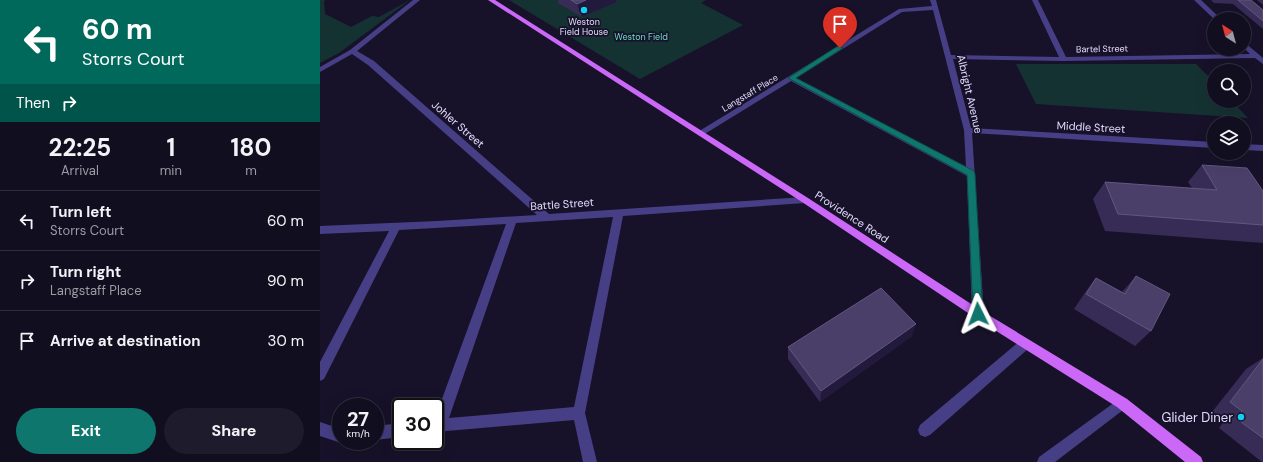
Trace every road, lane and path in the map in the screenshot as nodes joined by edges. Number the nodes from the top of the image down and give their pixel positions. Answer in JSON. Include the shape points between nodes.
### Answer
{"nodes":[{"id":1,"x":416,"y":0,"type":"edge"},
{"id":2,"x":491,"y":0,"type":"edge"},
{"id":3,"x":1035,"y":0,"type":"edge"},
{"id":4,"x":1198,"y":0,"type":"edge"},
{"id":5,"x":934,"y":4,"type":"edge"},
{"id":6,"x":1211,"y":12,"type":"edge"},
{"id":7,"x":352,"y":51,"type":"junction"},
{"id":8,"x":1251,"y":51,"type":"edge"},
{"id":9,"x":1256,"y":56,"type":"junction"},
{"id":10,"x":949,"y":57,"type":"junction"},
{"id":11,"x":1064,"y":59,"type":"junction"},
{"id":12,"x":1263,"y":62,"type":"edge"},
{"id":13,"x":320,"y":70,"type":"edge"},
{"id":14,"x":791,"y":78,"type":"junction"},
{"id":15,"x":968,"y":130,"type":"junction"},
{"id":16,"x":700,"y":133,"type":"junction"},
{"id":17,"x":1207,"y":145,"type":"edge"},
{"id":18,"x":1251,"y":147,"type":"edge"},
{"id":19,"x":1263,"y":148,"type":"edge"},
{"id":20,"x":971,"y":174,"type":"junction"},
{"id":21,"x":805,"y":200,"type":"junction"},
{"id":22,"x":619,"y":212,"type":"junction"},
{"id":23,"x":546,"y":217,"type":"junction"},
{"id":24,"x":514,"y":219,"type":"junction"},
{"id":25,"x":396,"y":226,"type":"junction"},
{"id":26,"x":320,"y":230,"type":"edge"},
{"id":27,"x":978,"y":314,"type":"junction"},
{"id":28,"x":1025,"y":344,"type":"junction"},
{"id":29,"x":320,"y":375,"type":"edge"},
{"id":30,"x":1122,"y":403,"type":"junction"},
{"id":31,"x":444,"y":409,"type":"edge"},
{"id":32,"x":579,"y":413,"type":"junction"},
{"id":33,"x":444,"y":424,"type":"edge"},
{"id":34,"x":320,"y":429,"type":"edge"},
{"id":35,"x":925,"y":430,"type":"dead end"},
{"id":36,"x":332,"y":433,"type":"edge"},
{"id":37,"x":590,"y":462,"type":"edge"},
{"id":38,"x":1044,"y":462,"type":"edge"},
{"id":39,"x":1196,"y":462,"type":"edge"}],
"edges":[{"from":1,"to":7,"type":"street"},
{"from":2,"to":16,"type":"main road","name":"Providence Road"},
{"from":3,"to":11,"type":"street"},
{"from":4,"to":6,"type":"street"},
{"from":5,"to":10,"type":"street","name":"Albright Avenue"},
{"from":5,"to":14,"type":"street","name":"Langstaff Place","via":[[900,10]]},
{"from":7,"to":13,"type":"street"},
{"from":7,"to":23,"type":"street","name":"Johler Street","via":[[371,63]]},
{"from":8,"to":9,"type":"street"},
{"from":9,"to":11,"type":"street","name":"Bartel Street"},
{"from":9,"to":12,"type":"street"},
{"from":10,"to":11,"type":"street","name":"Bartel Street"},
{"from":10,"to":15,"type":"street","name":"Albright Avenue"},
{"from":14,"to":16,"type":"street","name":"Langstaff Place"},
{"from":14,"to":20,"type":"street"},
{"from":15,"to":17,"type":"street","name":"Middle Street"},
{"from":15,"to":20,"type":"street","name":"Albright Avenue"},
{"from":16,"to":21,"type":"main road","name":"Providence Road"},
{"from":18,"to":19,"type":"street"},
{"from":20,"to":27,"type":"street","name":"Albright Avenue"},
{"from":21,"to":22,"type":"street","name":"Battle Street"},
{"from":21,"to":27,"type":"main road","name":"Providence Road"},
{"from":22,"to":23,"type":"street","name":"Battle Street"},
{"from":22,"to":32,"type":"street"},
{"from":23,"to":24,"type":"street","name":"Battle Street"},
{"from":24,"to":25,"type":"street","name":"Battle Street"},
{"from":24,"to":31,"type":"street"},
{"from":25,"to":26,"type":"street","name":"Battle Street"},
{"from":25,"to":29,"type":"street"},
{"from":27,"to":28,"type":"main road","name":"Providence Road"},
{"from":28,"to":30,"type":"main road","name":"Providence Road"},
{"from":28,"to":35,"type":"street"},
{"from":30,"to":38,"type":"street"},
{"from":30,"to":39,"type":"main road","name":"Providence Road"},
{"from":32,"to":33,"type":"street"},
{"from":32,"to":37,"type":"street"},
{"from":34,"to":36,"type":"street"}]}
